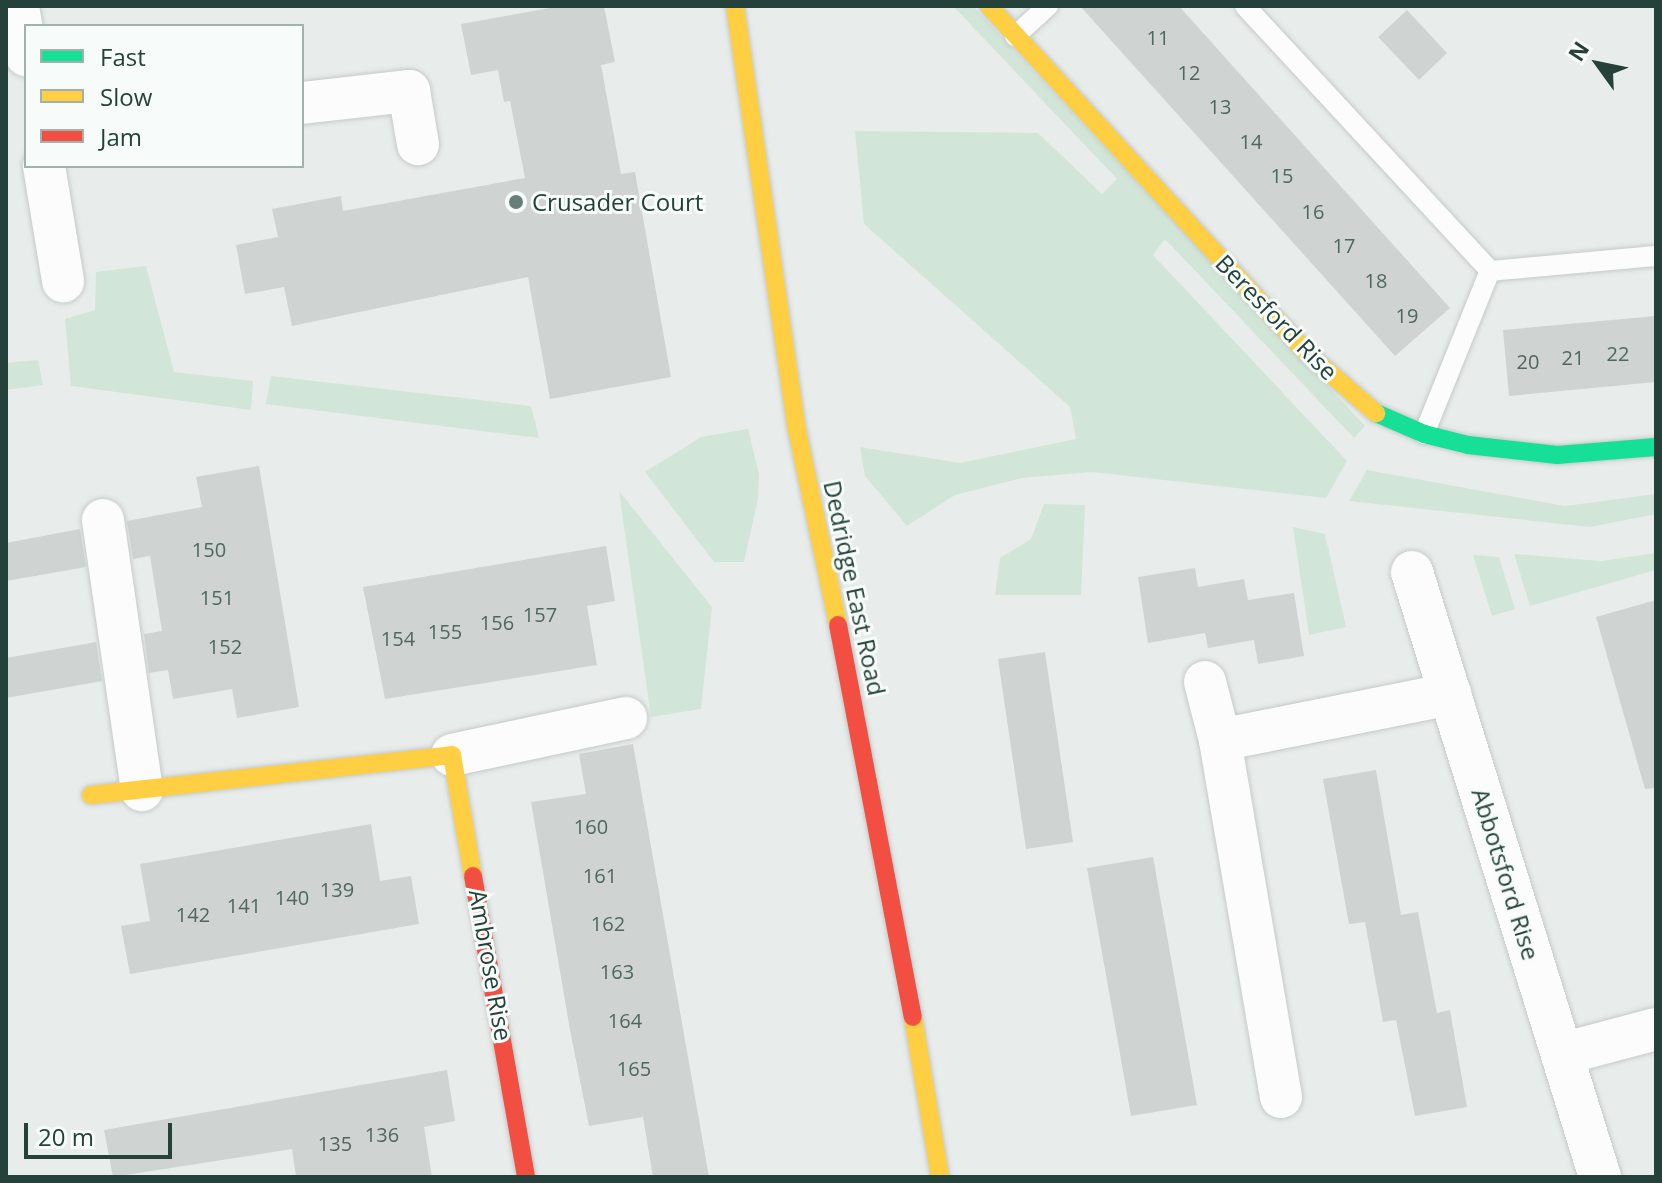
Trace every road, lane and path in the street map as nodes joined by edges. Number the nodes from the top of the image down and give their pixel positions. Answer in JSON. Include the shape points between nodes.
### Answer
{"nodes":[{"id":1,"x":18,"y":6,"type":"edge"},
{"id":2,"x":989,"y":6,"type":"edge"},
{"id":3,"x":1048,"y":6,"type":"edge"},
{"id":4,"x":1245,"y":6,"type":"edge"},
{"id":5,"x":744,"y":9,"type":"edge"},
{"id":6,"x":1015,"y":36,"type":"junction"},
{"id":7,"x":24,"y":43,"type":"edge"},
{"id":8,"x":304,"y":103,"type":"edge"},
{"id":9,"x":418,"y":144,"type":"dead end"},
{"id":10,"x":44,"y":168,"type":"edge"},
{"id":11,"x":1656,"y":256,"type":"edge"},
{"id":12,"x":1490,"y":271,"type":"junction"},
{"id":13,"x":63,"y":281,"type":"dead end"},
{"id":14,"x":1424,"y":434,"type":"junction"},
{"id":15,"x":1656,"y":447,"type":"edge"},
{"id":16,"x":103,"y":520,"type":"dead end"},
{"id":17,"x":1412,"y":572,"type":"dead end"},
{"id":18,"x":1205,"y":682,"type":"dead end"},
{"id":19,"x":1450,"y":694,"type":"junction"},
{"id":20,"x":626,"y":718,"type":"dead end"},
{"id":21,"x":1220,"y":740,"type":"junction"},
{"id":22,"x":452,"y":755,"type":"junction"},
{"id":23,"x":142,"y":790,"type":"junction"},
{"id":24,"x":91,"y":795,"type":"dead end"},
{"id":25,"x":1656,"y":1029,"type":"edge"},
{"id":26,"x":1562,"y":1054,"type":"junction"},
{"id":27,"x":1281,"y":1097,"type":"dead end"},
{"id":28,"x":526,"y":1177,"type":"edge"},
{"id":29,"x":940,"y":1177,"type":"edge"},
{"id":30,"x":1600,"y":1177,"type":"edge"}],
"edges":[{"from":1,"to":7,"type":"street"},
{"from":2,"to":6,"type":"street","name":"Beresford Rise"},
{"from":3,"to":6,"type":"lane"},
{"from":4,"to":12,"type":"lane"},
{"from":5,"to":29,"type":"street","name":"Dedridge East Road","via":[[796,425],[876,803]]},
{"from":6,"to":14,"type":"street","name":"Beresford Rise","via":[[1309,355],[1372,411]]},
{"from":8,"to":9,"type":"street","via":[[409,91]]},
{"from":10,"to":13,"type":"street"},
{"from":11,"to":12,"type":"lane"},
{"from":12,"to":14,"type":"lane"},
{"from":14,"to":15,"type":"street","name":"Beresford Rise","via":[[1557,455]]},
{"from":16,"to":23,"type":"street"},
{"from":17,"to":19,"type":"street","name":"Abbotsford Rise"},
{"from":18,"to":21,"type":"street"},
{"from":19,"to":21,"type":"street"},
{"from":19,"to":26,"type":"street","name":"Abbotsford Rise"},
{"from":20,"to":22,"type":"street"},
{"from":21,"to":27,"type":"street"},
{"from":22,"to":23,"type":"street"},
{"from":22,"to":28,"type":"street","name":"Ambrose Rise"},
{"from":23,"to":24,"type":"street"},
{"from":25,"to":26,"type":"street"},
{"from":26,"to":30,"type":"street","name":"Abbotsford Rise"}]}
